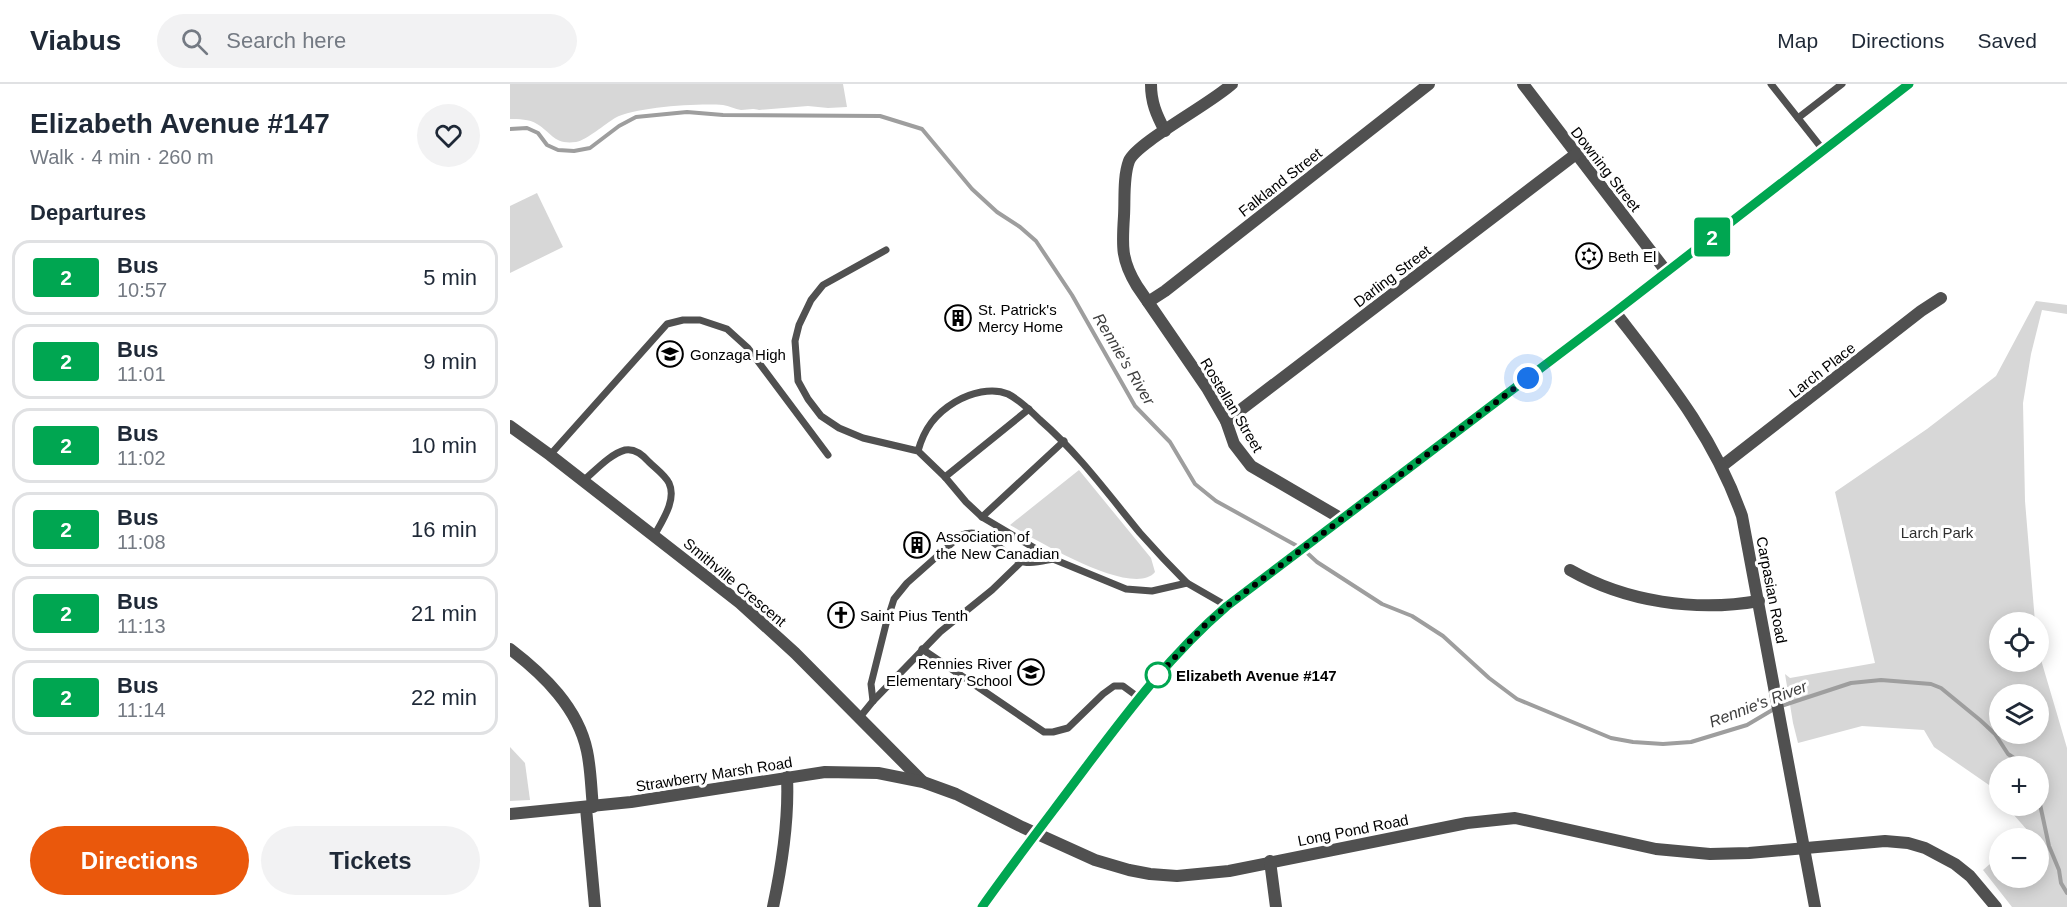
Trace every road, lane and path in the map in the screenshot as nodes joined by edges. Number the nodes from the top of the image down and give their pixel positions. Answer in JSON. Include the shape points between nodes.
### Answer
{"nodes":[{"id":1,"x":1151,"y":84,"type":"edge"},
{"id":2,"x":1232,"y":84,"type":"edge"},
{"id":3,"x":1429,"y":84,"type":"edge"},
{"id":4,"x":1523,"y":84,"type":"edge"},
{"id":5,"x":1771,"y":84,"type":"edge"},
{"id":6,"x":1842,"y":84,"type":"edge"},
{"id":7,"x":1909,"y":84,"type":"edge"},
{"id":8,"x":1798,"y":118,"type":"junction"},
{"id":9,"x":1165,"y":130,"type":"junction"},
{"id":10,"x":1824,"y":151,"type":"junction"},
{"id":11,"x":1576,"y":154,"type":"junction"},
{"id":12,"x":886,"y":250,"type":"dead end"},
{"id":13,"x":1666,"y":271,"type":"junction"},
{"id":14,"x":1941,"y":298,"type":"dead end"},
{"id":15,"x":1148,"y":302,"type":"junction"},
{"id":16,"x":1615,"y":312,"type":"junction"},
{"id":17,"x":1029,"y":409,"type":"junction"},
{"id":18,"x":1226,"y":421,"type":"junction"},
{"id":19,"x":510,"y":426,"type":"edge"},
{"id":20,"x":1064,"y":441,"type":"junction"},
{"id":21,"x":918,"y":451,"type":"junction"},
{"id":22,"x":550,"y":455,"type":"junction"},
{"id":23,"x":828,"y":455,"type":"dead end"},
{"id":24,"x":1722,"y":466,"type":"junction"},
{"id":25,"x":945,"y":477,"type":"junction"},
{"id":26,"x":583,"y":481,"type":"junction"},
{"id":27,"x":982,"y":517,"type":"junction"},
{"id":28,"x":1342,"y":519,"type":"junction"},
{"id":29,"x":654,"y":536,"type":"junction"},
{"id":30,"x":1053,"y":559,"type":"junction"},
{"id":31,"x":1021,"y":562,"type":"junction"},
{"id":32,"x":1570,"y":570,"type":"dead end"},
{"id":33,"x":1187,"y":583,"type":"junction"},
{"id":34,"x":1759,"y":601,"type":"junction"},
{"id":35,"x":1227,"y":606,"type":"junction"},
{"id":36,"x":922,"y":649,"type":"junction"},
{"id":37,"x":510,"y":650,"type":"edge"},
{"id":38,"x":1138,"y":697,"type":"junction"},
{"id":39,"x":873,"y":701,"type":"junction"},
{"id":40,"x":860,"y":717,"type":"junction"},
{"id":41,"x":787,"y":777,"type":"junction"},
{"id":42,"x":923,"y":782,"type":"junction"},
{"id":43,"x":590,"y":807,"type":"junction"},
{"id":44,"x":510,"y":814,"type":"edge"},
{"id":45,"x":1035,"y":833,"type":"junction"},
{"id":46,"x":1804,"y":847,"type":"junction"},
{"id":47,"x":1270,"y":861,"type":"junction"},
{"id":48,"x":595,"y":907,"type":"edge"},
{"id":49,"x":773,"y":907,"type":"edge"},
{"id":50,"x":982,"y":907,"type":"edge"},
{"id":51,"x":1276,"y":907,"type":"edge"},
{"id":52,"x":1815,"y":907,"type":"edge"},
{"id":53,"x":1996,"y":907,"type":"edge"}],
"edges":[{"from":1,"to":9,"type":"street","via":[[1151,101]]},
{"from":2,"to":9,"type":"street","name":"Rostellan Street"},
{"from":3,"to":15,"type":"street","name":"Falkland Street"},
{"from":4,"to":11,"type":"street","name":"Downing Street"},
{"from":5,"to":8,"type":"lane"},
{"from":6,"to":8,"type":"lane"},
{"from":7,"to":10,"type":"main road"},
{"from":8,"to":10,"type":"lane"},
{"from":9,"to":15,"type":"street","name":"Rostellan Street","via":[[1132,155],[1128,163],[1124,259]]},
{"from":10,"to":13,"type":"main road"},
{"from":11,"to":13,"type":"street","name":"Downing Street"},
{"from":11,"to":18,"type":"street","name":"Darling Street"},
{"from":12,"to":21,"type":"lane","via":[[823,285],[811,300],[795,341],[798,381],[821,416],[839,428]]},
{"from":13,"to":16,"type":"main road"},
{"from":14,"to":24,"type":"street","name":"Larch Place"},
{"from":15,"to":18,"type":"street","name":"Rostellan Street"},
{"from":16,"to":24,"type":"street","name":"Carpasian Road","via":[[1691,413]]},
{"from":16,"to":28,"type":"main road"},
{"from":17,"to":20,"type":"lane"},
{"from":17,"to":21,"type":"lane","via":[[1007,394],[981,392],[963,397],[930,422]]},
{"from":17,"to":25,"type":"lane"},
{"from":18,"to":28,"type":"street","name":"Rostellan Street","via":[[1234,444],[1251,466]]},
{"from":19,"to":22,"type":"street","name":"Smithville Crescent"},
{"from":20,"to":27,"type":"lane"},
{"from":20,"to":33,"type":"lane"},
{"from":21,"to":25,"type":"lane"},
{"from":22,"to":23,"type":"lane","via":[[667,324],[683,320],[700,320],[727,329],[748,348]]},
{"from":22,"to":26,"type":"street","name":"Smithville Crescent"},
{"from":24,"to":34,"type":"street","name":"Carpasian Road","via":[[1742,516]]},
{"from":25,"to":27,"type":"lane"},
{"from":26,"to":29,"type":"street","name":"Smithville Crescent"},
{"from":26,"to":29,"type":"lane","via":[[623,451],[633,450],[644,456],[668,482],[671,494],[667,512]]},
{"from":27,"to":30,"type":"lane"},
{"from":28,"to":35,"type":"main road"},
{"from":29,"to":40,"type":"street","name":"Smithville Crescent","via":[[740,603]]},
{"from":30,"to":31,"type":"lane"},
{"from":30,"to":33,"type":"lane","via":[[1126,589],[1152,591]]},
{"from":31,"to":36,"type":"lane"},
{"from":31,"to":39,"type":"lane","via":[[982,534],[969,533],[960,536],[907,583],[894,599],[886,624],[871,684]]},
{"from":32,"to":34,"type":"street","via":[[1601,586],[1661,601],[1710,606]]},
{"from":33,"to":35,"type":"lane"},
{"from":34,"to":46,"type":"street","name":"Carpasian Road"},
{"from":35,"to":38,"type":"main road"},
{"from":36,"to":38,"type":"lane","via":[[1044,732],[1068,728],[1114,686],[1123,686]]},
{"from":36,"to":39,"type":"lane"},
{"from":37,"to":43,"type":"street","via":[[550,684],[578,724],[587,750]]},
{"from":38,"to":45,"type":"main road"},
{"from":39,"to":40,"type":"lane"},
{"from":40,"to":42,"type":"street","name":"Smithville Crescent"},
{"from":41,"to":42,"type":"street","name":"Strawberry Marsh Road","via":[[857,772]]},
{"from":41,"to":43,"type":"street","name":"Strawberry Marsh Road"},
{"from":41,"to":49,"type":"street","via":[[783,845]]},
{"from":42,"to":45,"type":"street","name":"Long Pond Road"},
{"from":43,"to":44,"type":"street","name":"Strawberry Marsh Road"},
{"from":43,"to":48,"type":"street"},
{"from":45,"to":47,"type":"street","name":"Long Pond Road","via":[[1110,865],[1150,874],[1177,876],[1229,871]]},
{"from":45,"to":50,"type":"main road"},
{"from":46,"to":47,"type":"street","name":"Long Pond Road","via":[[1729,854],[1688,853],[1515,818],[1467,823]]},
{"from":46,"to":52,"type":"street","name":"Carpasian Road"},
{"from":46,"to":53,"type":"street","name":"Long Pond Road","via":[[1885,841],[1926,848],[1963,870]]},
{"from":47,"to":51,"type":"street"}]}
